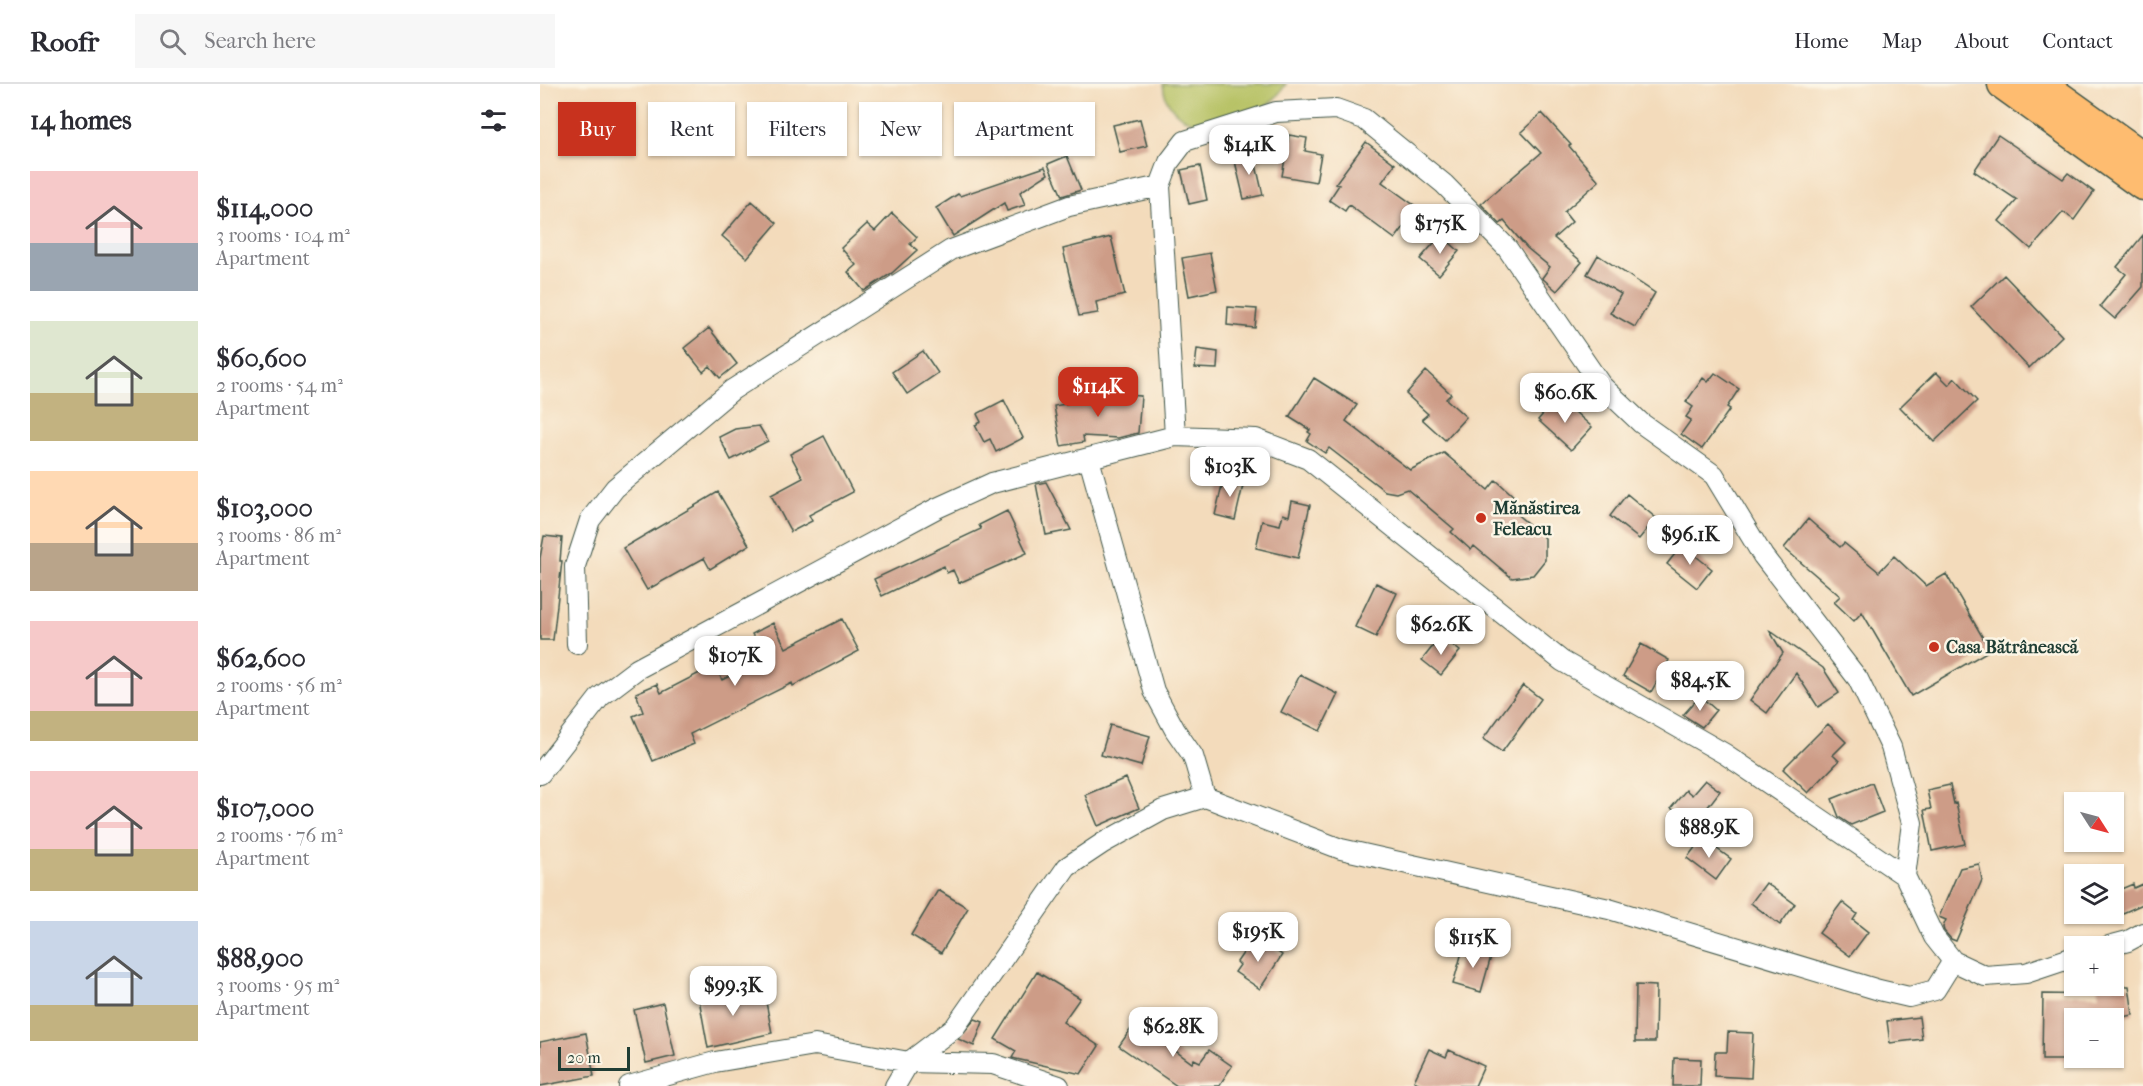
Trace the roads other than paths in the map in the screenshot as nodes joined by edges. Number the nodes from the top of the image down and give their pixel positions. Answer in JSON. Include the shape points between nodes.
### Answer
{"nodes":[{"id":1,"x":2003,"y":84,"type":"edge"},
{"id":2,"x":2041,"y":84,"type":"edge"},
{"id":3,"x":2143,"y":157,"type":"edge"},
{"id":4,"x":2143,"y":185,"type":"edge"},
{"id":5,"x":1160,"y":186,"type":"junction"},
{"id":6,"x":1175,"y":436,"type":"junction"},
{"id":7,"x":1089,"y":459,"type":"junction"},
{"id":8,"x":578,"y":644,"type":"dead end"},
{"id":9,"x":540,"y":774,"type":"edge"},
{"id":10,"x":1205,"y":797,"type":"junction"},
{"id":11,"x":1905,"y":876,"type":"junction"},
{"id":12,"x":2143,"y":933,"type":"edge"},
{"id":13,"x":2124,"y":941,"type":"edge"},
{"id":14,"x":2064,"y":960,"type":"edge"},
{"id":15,"x":1953,"y":962,"type":"junction"},
{"id":16,"x":909,"y":1062,"type":"junction"},
{"id":17,"x":629,"y":1086,"type":"edge"},
{"id":18,"x":895,"y":1086,"type":"edge"},
{"id":19,"x":1059,"y":1086,"type":"edge"}],
"edges":[{"from":1,"to":4,"type":"main road"},
{"from":2,"to":3,"type":"main road"},
{"from":5,"to":6,"type":"street"},
{"from":5,"to":8,"type":"street","via":[[1069,206],[951,250],[732,390],[615,488],[590,520],[575,566]]},
{"from":5,"to":11,"type":"street","via":[[1169,162],[1185,141],[1276,112],[1336,110],[1364,118],[1444,184],[1507,248],[1601,386],[1641,423],[1714,475],[1763,556],[1858,679],[1892,747],[1912,823]]},
{"from":6,"to":7,"type":"street"},
{"from":6,"to":11,"type":"street","via":[[1256,439],[1308,459],[1562,661],[1725,754]]},
{"from":7,"to":9,"type":"street","via":[[992,483],[937,508],[637,669],[600,697]]},
{"from":7,"to":10,"type":"street","via":[[1154,691],[1193,756]]},
{"from":10,"to":15,"type":"street","via":[[1341,849],[1609,909],[1909,997],[1935,990]]},
{"from":10,"to":16,"type":"street","via":[[1163,810],[1067,867],[955,1027]]},
{"from":11,"to":15,"type":"street","via":[[1934,937]]},
{"from":12,"to":13,"type":"street"},
{"from":14,"to":15,"type":"street","via":[[2025,973],[1985,976]]},
{"from":16,"to":17,"type":"street","via":[[815,1045],[714,1062]]},
{"from":16,"to":18,"type":"street"},
{"from":16,"to":19,"type":"street","via":[[993,1064]]}]}
